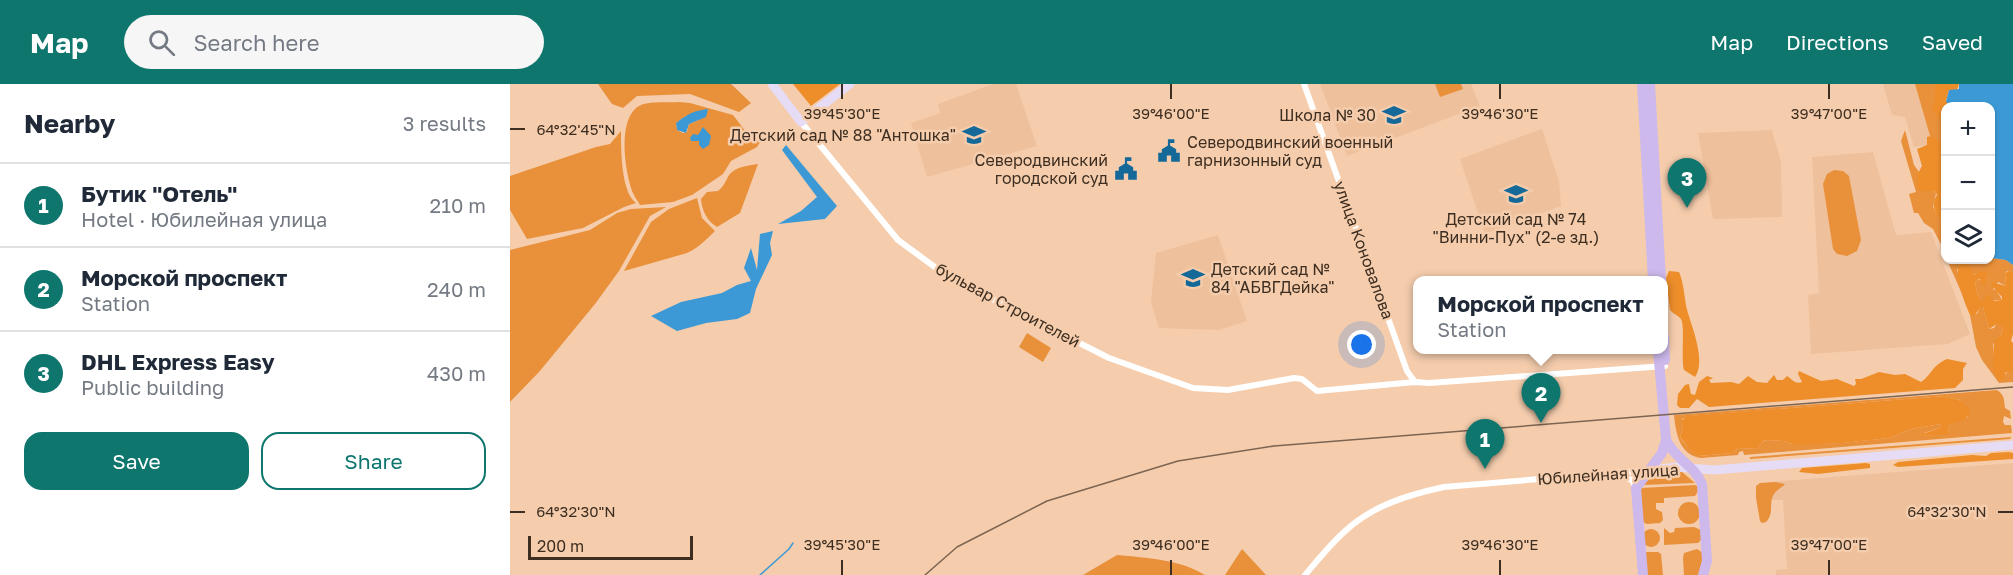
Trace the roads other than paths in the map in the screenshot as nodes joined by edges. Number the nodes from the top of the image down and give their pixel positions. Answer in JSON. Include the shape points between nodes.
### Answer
{"nodes":[{"id":1,"x":772,"y":84,"type":"edge"},
{"id":2,"x":850,"y":84,"type":"edge"},
{"id":3,"x":1304,"y":84,"type":"edge"},
{"id":4,"x":1642,"y":84,"type":"edge"},
{"id":5,"x":1650,"y":84,"type":"edge"},
{"id":6,"x":1647,"y":99,"type":"junction"},
{"id":7,"x":801,"y":122,"type":"junction"},
{"id":8,"x":1653,"y":276,"type":"edge"},
{"id":9,"x":1661,"y":276,"type":"edge"},
{"id":10,"x":1659,"y":354,"type":"edge"},
{"id":11,"x":1663,"y":354,"type":"edge"},
{"id":12,"x":1662,"y":366,"type":"junction"},
{"id":13,"x":1415,"y":382,"type":"junction"},
{"id":14,"x":1666,"y":440,"type":"junction"},
{"id":15,"x":2013,"y":445,"type":"edge"},
{"id":16,"x":1690,"y":469,"type":"junction"},
{"id":17,"x":1649,"y":470,"type":"junction"},
{"id":18,"x":1714,"y":470,"type":"junction"},
{"id":19,"x":1616,"y":474,"type":"junction"},
{"id":20,"x":1702,"y":484,"type":"junction"},
{"id":21,"x":1636,"y":488,"type":"junction"},
{"id":22,"x":1305,"y":575,"type":"edge"},
{"id":23,"x":1643,"y":575,"type":"edge"},
{"id":24,"x":1704,"y":575,"type":"edge"}],
"edges":[{"from":1,"to":7,"type":"main road","name":"бульвар Строителей"},
{"from":2,"to":7,"type":"main road"},
{"from":3,"to":13,"type":"street","name":"улица Коновалова","via":[[1407,371]]},
{"from":4,"to":6,"type":"main road"},
{"from":5,"to":6,"type":"main road"},
{"from":6,"to":8,"type":"main road"},
{"from":6,"to":9,"type":"main road"},
{"from":7,"to":13,"type":"street","name":"бульвар Строителей","via":[[905,247],[947,276],[1109,358],[1193,388],[1228,390],[1294,378],[1302,379],[1317,391]]},
{"from":10,"to":12,"type":"main road"},
{"from":11,"to":12,"type":"main road"},
{"from":12,"to":13,"type":"street","name":"бульвар Строителей"},
{"from":12,"to":14,"type":"main road"},
{"from":14,"to":16,"type":"main road"},
{"from":14,"to":17,"type":"main road"},
{"from":15,"to":18,"type":"main road","name":"Юбилейная улица"},
{"from":16,"to":17,"type":"main road","name":"Юбилейная улица"},
{"from":16,"to":18,"type":"main road","name":"Юбилейная улица"},
{"from":16,"to":20,"type":"main road"},
{"from":17,"to":19,"type":"street","name":"Юбилейная улица"},
{"from":17,"to":21,"type":"main road"},
{"from":18,"to":20,"type":"main road"},
{"from":19,"to":21,"type":"street","via":[[1628,478]]},
{"from":19,"to":22,"type":"street","name":"Юбилейная улица","via":[[1444,487],[1399,498],[1354,523]]},
{"from":20,"to":24,"type":"main road","via":[[1707,561]]},
{"from":21,"to":23,"type":"main road"}]}
